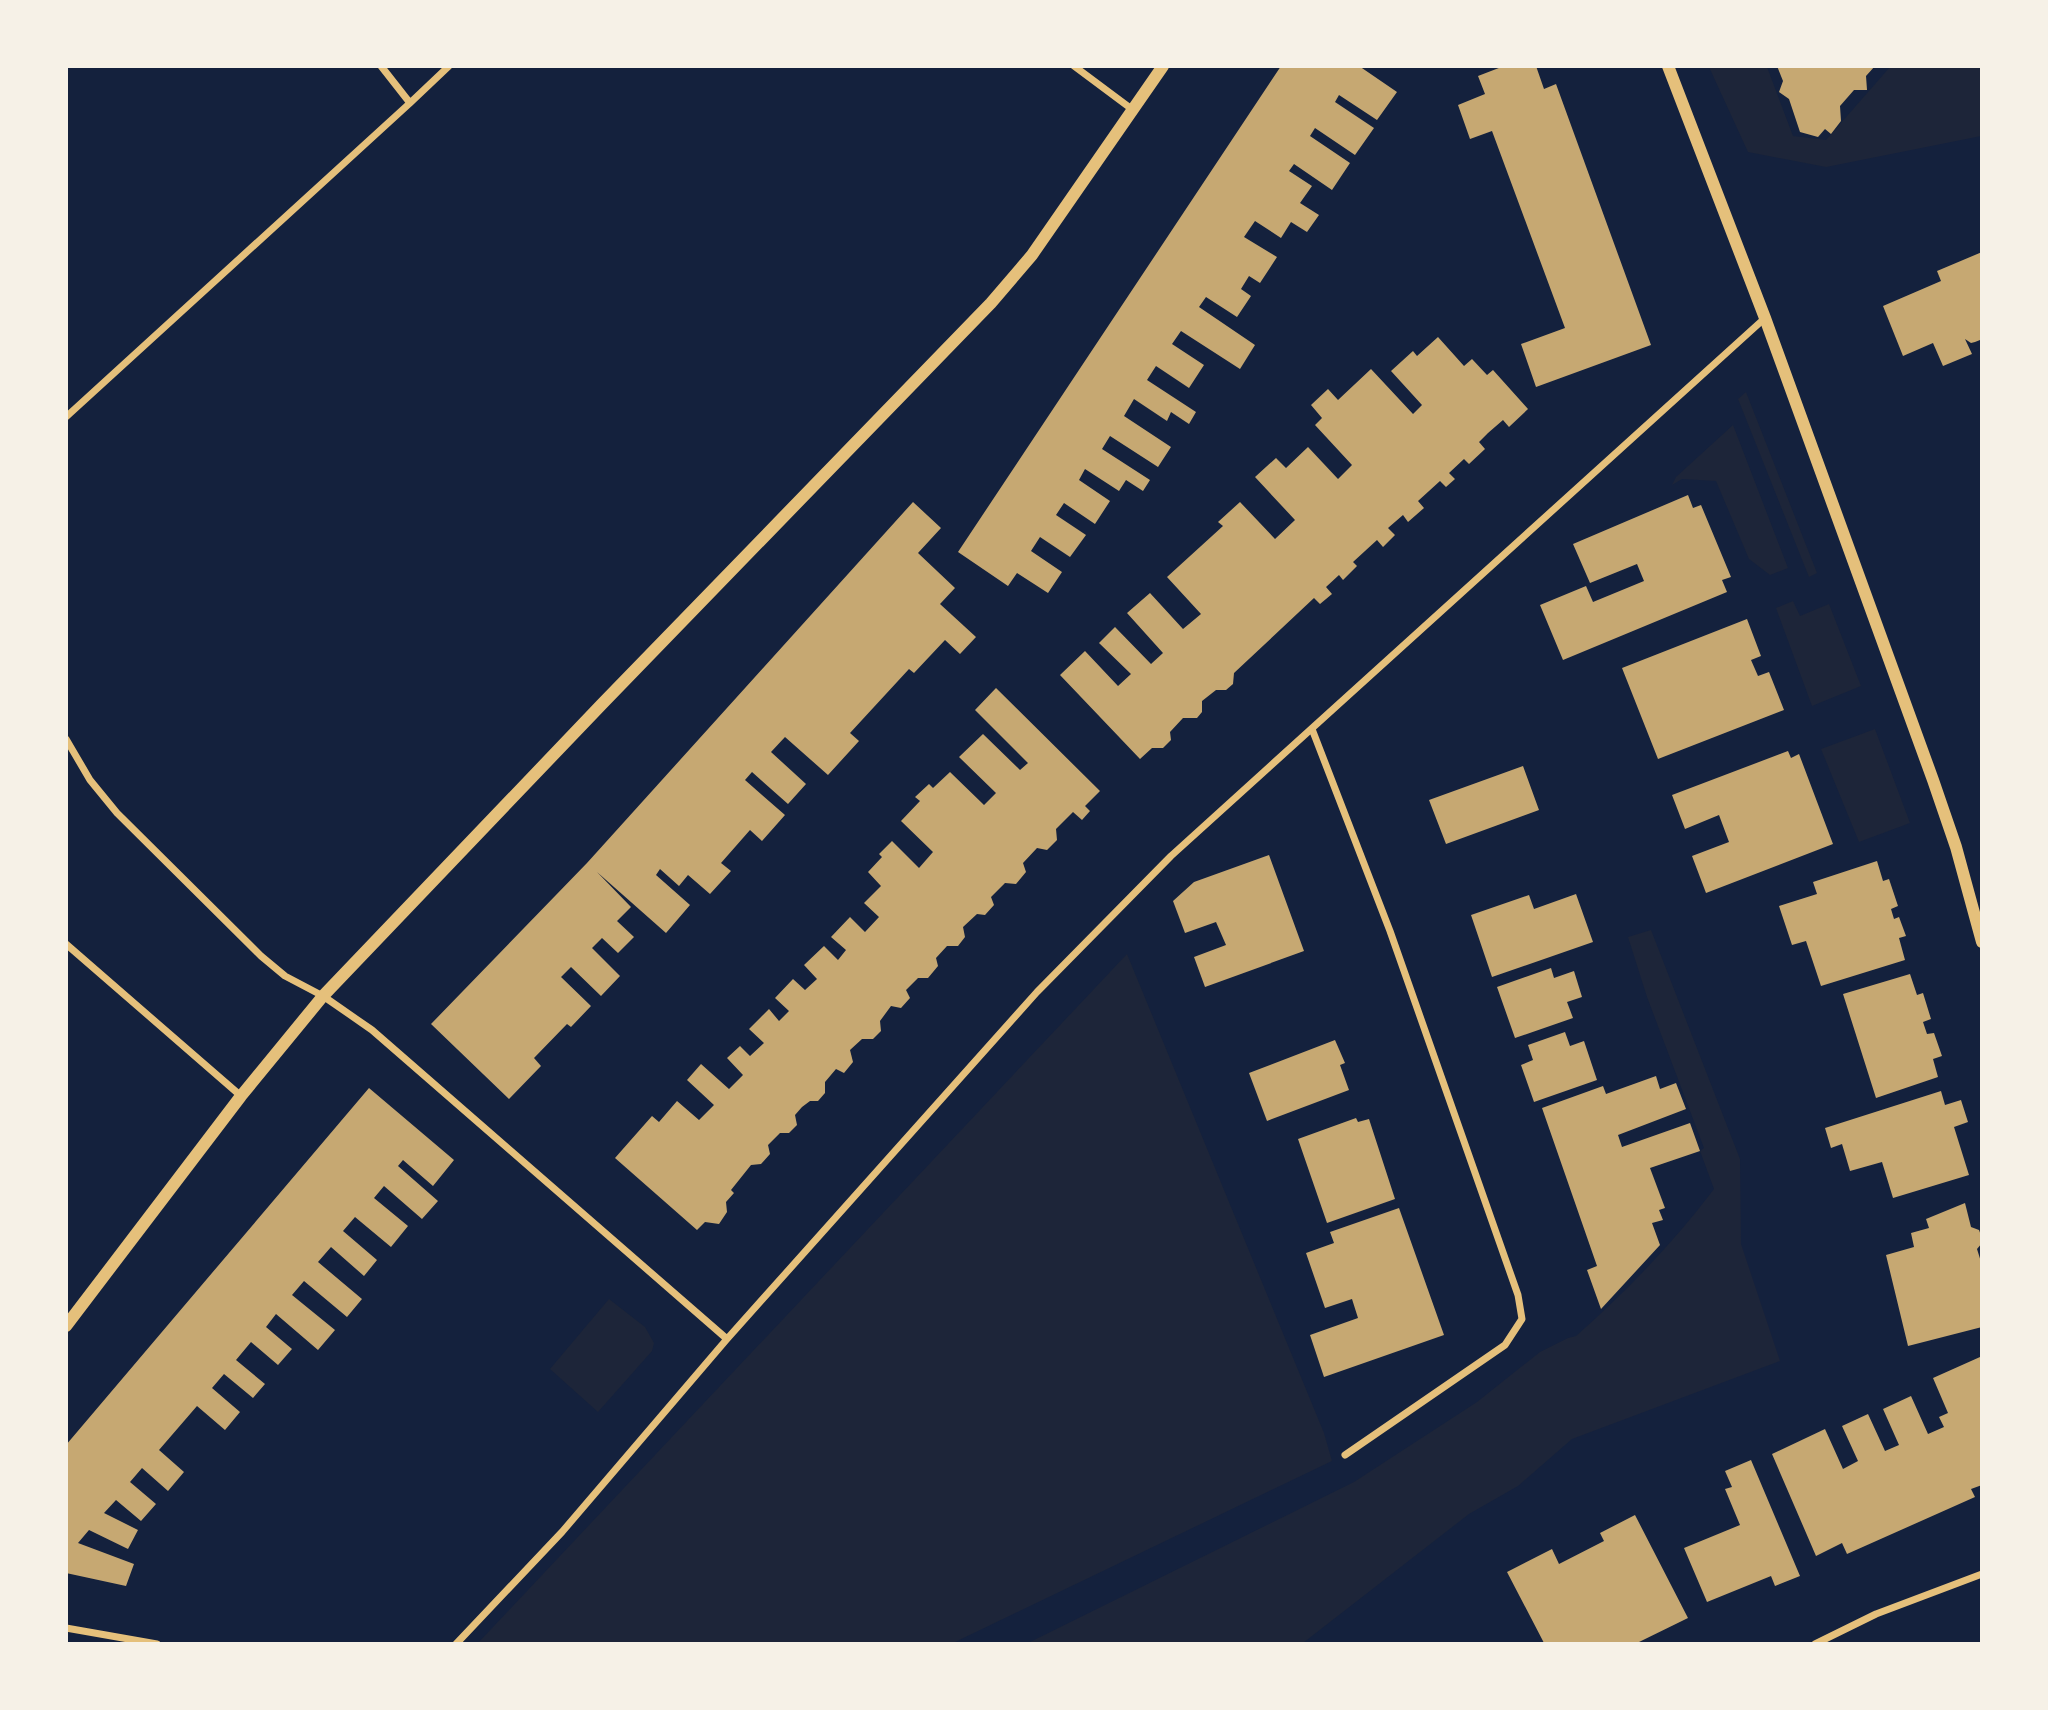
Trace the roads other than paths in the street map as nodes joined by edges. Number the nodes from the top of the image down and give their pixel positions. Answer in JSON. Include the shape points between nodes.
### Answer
{"nodes":[{"id":1,"x":381,"y":66,"type":"edge"},
{"id":2,"x":449,"y":66,"type":"edge"},
{"id":3,"x":1074,"y":66,"type":"edge"},
{"id":4,"x":1163,"y":66,"type":"edge"},
{"id":5,"x":1668,"y":66,"type":"edge"},
{"id":6,"x":410,"y":103,"type":"junction"},
{"id":7,"x":1133,"y":111,"type":"junction"},
{"id":8,"x":1765,"y":318,"type":"junction"},
{"id":9,"x":66,"y":417,"type":"edge"},
{"id":10,"x":1312,"y":729,"type":"junction"},
{"id":11,"x":67,"y":742,"type":"edge"},
{"id":12,"x":1982,"y":942,"type":"edge"},
{"id":13,"x":66,"y":944,"type":"edge"},
{"id":14,"x":323,"y":996,"type":"junction"},
{"id":15,"x":241,"y":1096,"type":"junction"},
{"id":16,"x":66,"y":1326,"type":"edge"},
{"id":17,"x":727,"y":1339,"type":"junction"},
{"id":18,"x":1345,"y":1455,"type":"dead end"},
{"id":19,"x":1982,"y":1574,"type":"edge"},
{"id":20,"x":66,"y":1628,"type":"edge"},
{"id":21,"x":157,"y":1643,"type":"edge"},
{"id":22,"x":456,"y":1643,"type":"edge"},
{"id":23,"x":1815,"y":1643,"type":"edge"}],
"edges":[{"from":1,"to":6,"type":"street"},
{"from":2,"to":6,"type":"street"},
{"from":3,"to":7,"type":"street"},
{"from":4,"to":7,"type":"street"},
{"from":5,"to":8,"type":"street"},
{"from":6,"to":9,"type":"street"},
{"from":7,"to":14,"type":"street","via":[[1032,255],[984,311]]},
{"from":8,"to":10,"type":"street"},
{"from":8,"to":12,"type":"street","via":[[1933,780]]},
{"from":10,"to":17,"type":"street","via":[[1171,856],[1037,992]]},
{"from":10,"to":18,"type":"street","via":[[1390,931],[1518,1295],[1522,1319],[1505,1345]]},
{"from":11,"to":14,"type":"street","via":[[90,780],[164,861],[261,956],[285,976]]},
{"from":13,"to":15,"type":"street"},
{"from":14,"to":15,"type":"street"},
{"from":14,"to":17,"type":"street","via":[[372,1030]]},
{"from":15,"to":16,"type":"street"},
{"from":17,"to":22,"type":"street","via":[[562,1532]]},
{"from":19,"to":23,"type":"street"},
{"from":20,"to":21,"type":"street"}]}
